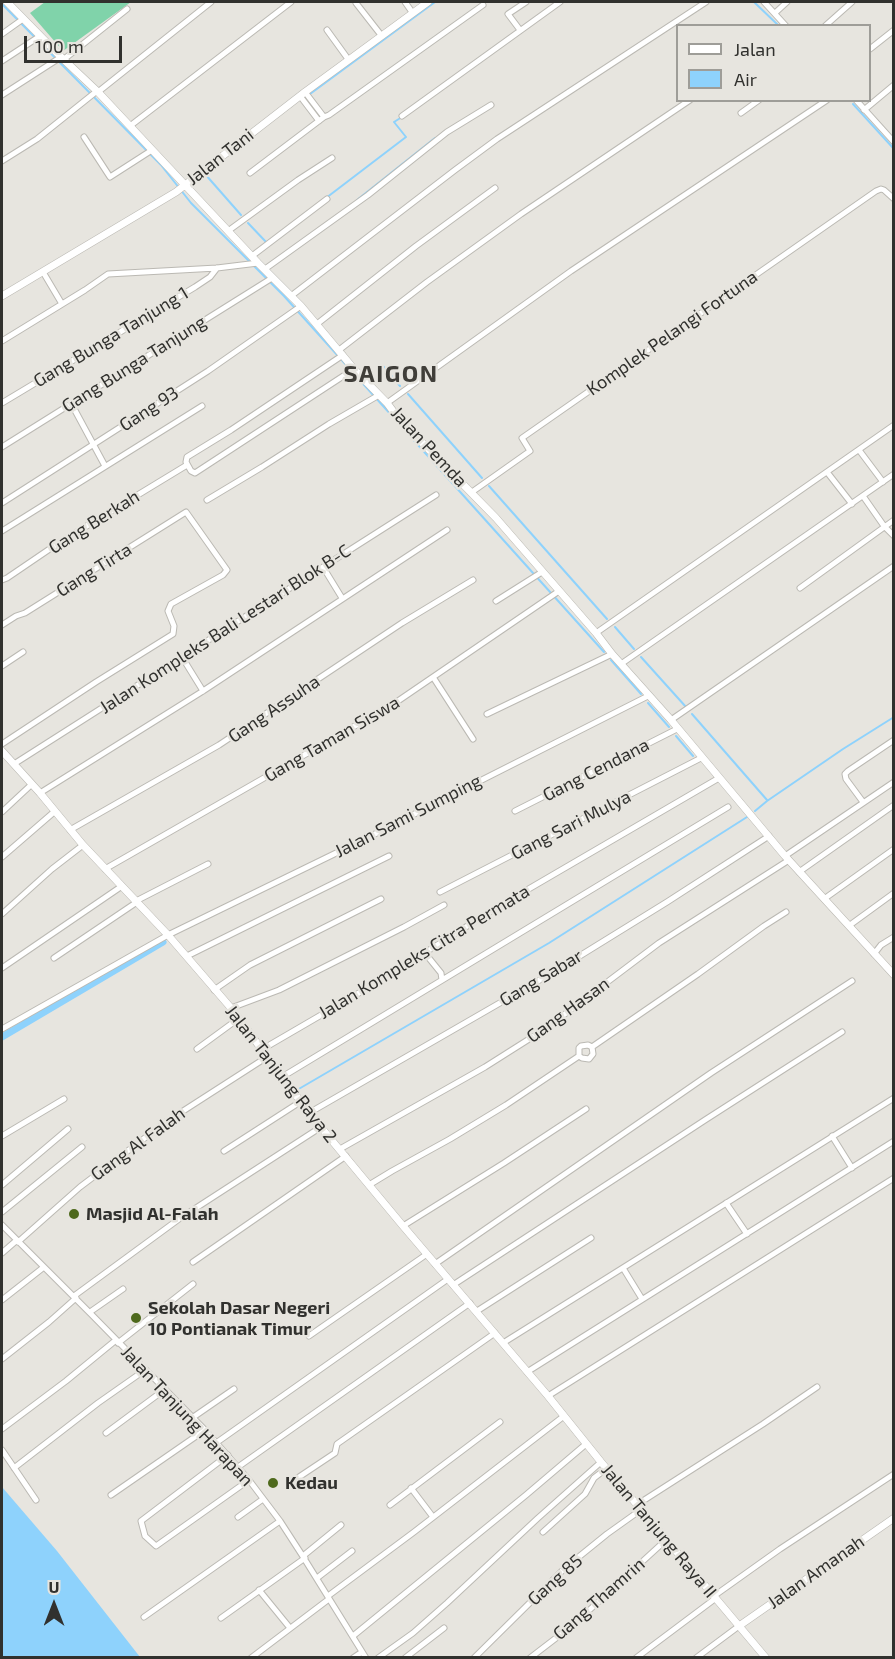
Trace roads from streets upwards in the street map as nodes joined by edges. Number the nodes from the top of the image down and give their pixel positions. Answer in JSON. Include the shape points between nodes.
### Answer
{"nodes":[{"id":1,"x":7,"y":2,"type":"edge"},
{"id":2,"x":211,"y":2,"type":"edge"},
{"id":3,"x":291,"y":2,"type":"edge"},
{"id":4,"x":405,"y":2,"type":"edge"},
{"id":5,"x":428,"y":2,"type":"edge"},
{"id":6,"x":526,"y":2,"type":"edge"},
{"id":7,"x":560,"y":2,"type":"edge"},
{"id":8,"x":706,"y":2,"type":"edge"},
{"id":9,"x":764,"y":2,"type":"edge"},
{"id":10,"x":777,"y":2,"type":"edge"},
{"id":11,"x":787,"y":2,"type":"edge"},
{"id":12,"x":852,"y":2,"type":"edge"},
{"id":13,"x":356,"y":3,"type":"dead end"},
{"id":14,"x":483,"y":5,"type":"dead end"},
{"id":15,"x":770,"y":7,"type":"junction"},
{"id":16,"x":127,"y":9,"type":"dead end"},
{"id":17,"x":412,"y":12,"type":"junction"},
{"id":18,"x":775,"y":13,"type":"junction"},
{"id":19,"x":21,"y":21,"type":"junction"},
{"id":20,"x":784,"y":24,"type":"edge"},
{"id":21,"x":827,"y":24,"type":"edge"},
{"id":22,"x":327,"y":30,"type":"dead end"},
{"id":23,"x":520,"y":30,"type":"junction"},
{"id":24,"x":894,"y":30,"type":"edge"},
{"id":25,"x":2,"y":34,"type":"edge"},
{"id":26,"x":381,"y":35,"type":"junction"},
{"id":27,"x":38,"y":38,"type":"junction"},
{"id":28,"x":871,"y":48,"type":"edge"},
{"id":29,"x":59,"y":59,"type":"junction"},
{"id":30,"x":348,"y":59,"type":"junction"},
{"id":31,"x":2,"y":62,"type":"edge"},
{"id":32,"x":894,"y":86,"type":"edge"},
{"id":33,"x":95,"y":93,"type":"junction"},
{"id":34,"x":302,"y":94,"type":"junction"},
{"id":35,"x":2,"y":95,"type":"edge"},
{"id":36,"x":687,"y":102,"type":"edge"},
{"id":37,"x":756,"y":102,"type":"edge"},
{"id":38,"x":824,"y":102,"type":"edge"},
{"id":39,"x":858,"y":102,"type":"edge"},
{"id":40,"x":491,"y":105,"type":"dead end"},
{"id":41,"x":864,"y":110,"type":"junction"},
{"id":42,"x":741,"y":112,"type":"dead end"},
{"id":43,"x":402,"y":116,"type":"dead end"},
{"id":44,"x":321,"y":119,"type":"junction"},
{"id":45,"x":129,"y":126,"type":"junction"},
{"id":46,"x":84,"y":136,"type":"dead end"},
{"id":47,"x":894,"y":142,"type":"edge"},
{"id":48,"x":152,"y":150,"type":"junction"},
{"id":49,"x":332,"y":158,"type":"dead end"},
{"id":50,"x":2,"y":161,"type":"edge"},
{"id":51,"x":250,"y":173,"type":"dead end"},
{"id":52,"x":181,"y":188,"type":"junction"},
{"id":53,"x":495,"y":188,"type":"dead end"},
{"id":54,"x":327,"y":199,"type":"dead end"},
{"id":55,"x":894,"y":199,"type":"edge"},
{"id":56,"x":228,"y":231,"type":"junction"},
{"id":57,"x":252,"y":256,"type":"junction"},
{"id":58,"x":257,"y":263,"type":"junction"},
{"id":59,"x":217,"y":268,"type":"junction"},
{"id":60,"x":265,"y":269,"type":"junction"},
{"id":61,"x":43,"y":272,"type":"junction"},
{"id":62,"x":269,"y":279,"type":"junction"},
{"id":63,"x":2,"y":296,"type":"edge"},
{"id":64,"x":291,"y":296,"type":"junction"},
{"id":65,"x":62,"y":304,"type":"junction"},
{"id":66,"x":298,"y":309,"type":"junction"},
{"id":67,"x":317,"y":324,"type":"junction"},
{"id":68,"x":2,"y":341,"type":"edge"},
{"id":69,"x":340,"y":355,"type":"junction"},
{"id":70,"x":352,"y":370,"type":"junction"},
{"id":71,"x":377,"y":396,"type":"junction"},
{"id":72,"x":2,"y":403,"type":"edge"},
{"id":73,"x":71,"y":403,"type":"junction"},
{"id":74,"x":387,"y":403,"type":"junction"},
{"id":75,"x":202,"y":406,"type":"dead end"},
{"id":76,"x":894,"y":425,"type":"edge"},
{"id":77,"x":93,"y":445,"type":"junction"},
{"id":78,"x":2,"y":447,"type":"edge"},
{"id":79,"x":859,"y":450,"type":"junction"},
{"id":80,"x":187,"y":465,"type":"junction"},
{"id":81,"x":105,"y":466,"type":"junction"},
{"id":82,"x":827,"y":472,"type":"junction"},
{"id":83,"x":894,"y":474,"type":"edge"},
{"id":84,"x":883,"y":482,"type":"junction"},
{"id":85,"x":472,"y":492,"type":"junction"},
{"id":86,"x":436,"y":495,"type":"dead end"},
{"id":87,"x":863,"y":496,"type":"junction"},
{"id":88,"x":207,"y":500,"type":"dead end"},
{"id":89,"x":2,"y":503,"type":"edge"},
{"id":90,"x":852,"y":504,"type":"junction"},
{"id":91,"x":894,"y":520,"type":"edge"},
{"id":92,"x":885,"y":526,"type":"junction"},
{"id":93,"x":447,"y":530,"type":"dead end"},
{"id":94,"x":2,"y":531,"type":"edge"},
{"id":95,"x":894,"y":536,"type":"edge"},
{"id":96,"x":894,"y":566,"type":"edge"},
{"id":97,"x":322,"y":567,"type":"junction"},
{"id":98,"x":542,"y":572,"type":"junction"},
{"id":99,"x":2,"y":580,"type":"edge"},
{"id":100,"x":473,"y":580,"type":"dead end"},
{"id":101,"x":800,"y":588,"type":"dead end"},
{"id":102,"x":555,"y":595,"type":"junction"},
{"id":103,"x":342,"y":598,"type":"junction"},
{"id":104,"x":496,"y":601,"type":"dead end"},
{"id":105,"x":2,"y":625,"type":"edge"},
{"id":106,"x":596,"y":633,"type":"junction"},
{"id":107,"x":23,"y":652,"type":"dead end"},
{"id":108,"x":612,"y":654,"type":"junction"},
{"id":109,"x":182,"y":657,"type":"junction"},
{"id":110,"x":621,"y":664,"type":"junction"},
{"id":111,"x":2,"y":666,"type":"edge"},
{"id":112,"x":434,"y":677,"type":"junction"},
{"id":113,"x":203,"y":691,"type":"junction"},
{"id":114,"x":648,"y":696,"type":"junction"},
{"id":115,"x":487,"y":714,"type":"dead end"},
{"id":116,"x":671,"y":720,"type":"junction"},
{"id":117,"x":677,"y":729,"type":"junction"},
{"id":118,"x":473,"y":739,"type":"dead end"},
{"id":119,"x":894,"y":740,"type":"edge"},
{"id":120,"x":2,"y":744,"type":"edge"},
{"id":121,"x":2,"y":751,"type":"edge"},
{"id":122,"x":701,"y":758,"type":"junction"},
{"id":123,"x":14,"y":764,"type":"junction"},
{"id":124,"x":719,"y":778,"type":"junction"},
{"id":125,"x":894,"y":782,"type":"edge"},
{"id":126,"x":32,"y":784,"type":"junction"},
{"id":127,"x":40,"y":793,"type":"junction"},
{"id":128,"x":863,"y":802,"type":"junction"},
{"id":129,"x":894,"y":805,"type":"edge"},
{"id":130,"x":728,"y":807,"type":"dead end"},
{"id":131,"x":516,"y":811,"type":"dead end"},
{"id":132,"x":2,"y":812,"type":"edge"},
{"id":133,"x":54,"y":812,"type":"junction"},
{"id":134,"x":70,"y":830,"type":"junction"},
{"id":135,"x":769,"y":836,"type":"junction"},
{"id":136,"x":83,"y":845,"type":"junction"},
{"id":137,"x":894,"y":849,"type":"edge"},
{"id":138,"x":389,"y":856,"type":"dead end"},
{"id":139,"x":2,"y":857,"type":"edge"},
{"id":140,"x":787,"y":858,"type":"junction"},
{"id":141,"x":208,"y":864,"type":"dead end"},
{"id":142,"x":105,"y":869,"type":"junction"},
{"id":143,"x":799,"y":872,"type":"junction"},
{"id":144,"x":122,"y":886,"type":"junction"},
{"id":145,"x":440,"y":892,"type":"dead end"},
{"id":146,"x":894,"y":893,"type":"edge"},
{"id":147,"x":381,"y":899,"type":"dead end"},
{"id":148,"x":824,"y":899,"type":"junction"},
{"id":149,"x":137,"y":902,"type":"junction"},
{"id":150,"x":444,"y":905,"type":"dead end"},
{"id":151,"x":786,"y":912,"type":"dead end"},
{"id":152,"x":2,"y":914,"type":"edge"},
{"id":153,"x":849,"y":925,"type":"junction"},
{"id":154,"x":168,"y":935,"type":"junction"},
{"id":155,"x":894,"y":937,"type":"edge"},
{"id":156,"x":424,"y":952,"type":"junction"},
{"id":157,"x":874,"y":954,"type":"junction"},
{"id":158,"x":187,"y":956,"type":"junction"},
{"id":159,"x":54,"y":958,"type":"dead end"},
{"id":160,"x":2,"y":968,"type":"edge"},
{"id":161,"x":894,"y":975,"type":"edge"},
{"id":162,"x":442,"y":980,"type":"junction"},
{"id":163,"x":852,"y":981,"type":"dead end"},
{"id":164,"x":214,"y":990,"type":"junction"},
{"id":165,"x":231,"y":1008,"type":"junction"},
{"id":166,"x":238,"y":1019,"type":"junction"},
{"id":167,"x":2,"y":1029,"type":"edge"},
{"id":168,"x":842,"y":1032,"type":"dead end"},
{"id":169,"x":592,"y":1047,"type":"junction"},
{"id":170,"x":198,"y":1049,"type":"dead end"},
{"id":171,"x":261,"y":1050,"type":"junction"},
{"id":172,"x":579,"y":1056,"type":"junction"},
{"id":173,"x":267,"y":1057,"type":"junction"},
{"id":174,"x":282,"y":1077,"type":"junction"},
{"id":175,"x":894,"y":1098,"type":"edge"},
{"id":176,"x":64,"y":1099,"type":"dead end"},
{"id":177,"x":300,"y":1102,"type":"junction"},
{"id":178,"x":586,"y":1109,"type":"dead end"},
{"id":179,"x":309,"y":1113,"type":"junction"},
{"id":180,"x":321,"y":1127,"type":"junction"},
{"id":181,"x":68,"y":1129,"type":"dead end"},
{"id":182,"x":2,"y":1136,"type":"edge"},
{"id":183,"x":832,"y":1136,"type":"junction"},
{"id":184,"x":894,"y":1141,"type":"edge"},
{"id":185,"x":82,"y":1148,"type":"dead end"},
{"id":186,"x":340,"y":1149,"type":"junction"},
{"id":187,"x":224,"y":1151,"type":"dead end"},
{"id":188,"x":346,"y":1156,"type":"junction"},
{"id":189,"x":852,"y":1167,"type":"junction"},
{"id":190,"x":894,"y":1178,"type":"edge"},
{"id":191,"x":2,"y":1185,"type":"edge"},
{"id":192,"x":369,"y":1185,"type":"junction"},
{"id":193,"x":726,"y":1203,"type":"junction"},
{"id":194,"x":2,"y":1212,"type":"edge"},
{"id":195,"x":2,"y":1226,"type":"edge"},
{"id":196,"x":403,"y":1226,"type":"junction"},
{"id":197,"x":747,"y":1234,"type":"junction"},
{"id":198,"x":591,"y":1238,"type":"dead end"},
{"id":199,"x":17,"y":1241,"type":"junction"},
{"id":200,"x":2,"y":1253,"type":"edge"},
{"id":201,"x":427,"y":1254,"type":"junction"},
{"id":202,"x":194,"y":1262,"type":"dead end"},
{"id":203,"x":435,"y":1264,"type":"junction"},
{"id":204,"x":44,"y":1267,"type":"junction"},
{"id":205,"x":623,"y":1268,"type":"junction"},
{"id":206,"x":448,"y":1279,"type":"junction"},
{"id":207,"x":193,"y":1284,"type":"dead end"},
{"id":208,"x":453,"y":1285,"type":"junction"},
{"id":209,"x":123,"y":1290,"type":"dead end"},
{"id":210,"x":75,"y":1297,"type":"junction"},
{"id":211,"x":642,"y":1299,"type":"junction"},
{"id":212,"x":2,"y":1300,"type":"edge"},
{"id":213,"x":470,"y":1303,"type":"junction"},
{"id":214,"x":477,"y":1311,"type":"junction"},
{"id":215,"x":90,"y":1312,"type":"junction"},
{"id":216,"x":495,"y":1333,"type":"junction"},
{"id":217,"x":309,"y":1336,"type":"dead end"},
{"id":218,"x":117,"y":1341,"type":"junction"},
{"id":219,"x":503,"y":1343,"type":"junction"},
{"id":220,"x":2,"y":1359,"type":"edge"},
{"id":221,"x":145,"y":1370,"type":"junction"},
{"id":222,"x":528,"y":1372,"type":"junction"},
{"id":223,"x":817,"y":1387,"type":"dead end"},
{"id":224,"x":234,"y":1389,"type":"dead end"},
{"id":225,"x":164,"y":1390,"type":"junction"},
{"id":226,"x":548,"y":1396,"type":"junction"},
{"id":227,"x":554,"y":1404,"type":"joint"},
{"id":228,"x":564,"y":1416,"type":"junction"},
{"id":229,"x":192,"y":1418,"type":"junction"},
{"id":230,"x":500,"y":1422,"type":"dead end"},
{"id":231,"x":2,"y":1429,"type":"edge"},
{"id":232,"x":205,"y":1431,"type":"junction"},
{"id":233,"x":106,"y":1433,"type":"dead end"},
{"id":234,"x":216,"y":1443,"type":"junction"},
{"id":235,"x":586,"y":1444,"type":"junction"},
{"id":236,"x":2,"y":1450,"type":"edge"},
{"id":237,"x":228,"y":1455,"type":"junction"},
{"id":238,"x":601,"y":1462,"type":"junction"},
{"id":239,"x":238,"y":1467,"type":"junction"},
{"id":240,"x":14,"y":1468,"type":"junction"},
{"id":241,"x":607,"y":1468,"type":"junction"},
{"id":242,"x":894,"y":1474,"type":"edge"},
{"id":243,"x":249,"y":1479,"type":"junction"},
{"id":244,"x":293,"y":1481,"type":"dead end"},
{"id":245,"x":411,"y":1488,"type":"junction"},
{"id":246,"x":111,"y":1495,"type":"dead end"},
{"id":247,"x":263,"y":1499,"type":"junction"},
{"id":248,"x":36,"y":1500,"type":"dead end"},
{"id":249,"x":390,"y":1505,"type":"dead end"},
{"id":250,"x":640,"y":1506,"type":"junction"},
{"id":251,"x":238,"y":1517,"type":"dead end"},
{"id":252,"x":433,"y":1517,"type":"junction"},
{"id":253,"x":894,"y":1518,"type":"edge"},
{"id":254,"x":280,"y":1521,"type":"junction"},
{"id":255,"x":341,"y":1525,"type":"dead end"},
{"id":256,"x":543,"y":1532,"type":"dead end"},
{"id":257,"x":667,"y":1539,"type":"junction"},
{"id":258,"x":352,"y":1551,"type":"dead end"},
{"id":259,"x":304,"y":1557,"type":"junction"},
{"id":260,"x":317,"y":1578,"type":"junction"},
{"id":261,"x":259,"y":1590,"type":"junction"},
{"id":262,"x":328,"y":1597,"type":"junction"},
{"id":263,"x":715,"y":1597,"type":"junction"},
{"id":264,"x":144,"y":1617,"type":"dead end"},
{"id":265,"x":221,"y":1618,"type":"dead end"},
{"id":266,"x":739,"y":1626,"type":"junction"},
{"id":267,"x":290,"y":1628,"type":"junction"},
{"id":268,"x":444,"y":1628,"type":"dead end"},
{"id":269,"x":353,"y":1636,"type":"junction"},
{"id":270,"x":364,"y":1655,"type":"edge"},
{"id":271,"x":251,"y":1658,"type":"edge"},
{"id":272,"x":353,"y":1658,"type":"edge"},
{"id":273,"x":378,"y":1658,"type":"edge"},
{"id":274,"x":405,"y":1658,"type":"edge"},
{"id":275,"x":474,"y":1658,"type":"edge"},
{"id":276,"x":530,"y":1658,"type":"edge"},
{"id":277,"x":636,"y":1658,"type":"edge"},
{"id":278,"x":696,"y":1658,"type":"edge"},
{"id":279,"x":766,"y":1658,"type":"edge"}],
"edges":[{"from":1,"to":19,"type":"street","name":"Jalan Pemda"},
{"from":2,"to":33,"type":"street"},
{"from":3,"to":45,"type":"street"},
{"from":4,"to":17,"type":"street"},
{"from":5,"to":17,"type":"street","name":"Jalan Tani"},
{"from":6,"to":23,"type":"street","via":[[508,14]]},
{"from":7,"to":23,"type":"street"},
{"from":8,"to":64,"type":"street","via":[[497,140]]},
{"from":9,"to":15,"type":"street"},
{"from":10,"to":15,"type":"street"},
{"from":11,"to":18,"type":"street"},
{"from":12,"to":21,"type":"street"},
{"from":13,"to":26,"type":"street"},
{"from":14,"to":44,"type":"street"},
{"from":15,"to":18,"type":"street"},
{"from":16,"to":29,"type":"street"},
{"from":17,"to":26,"type":"street","name":"Jalan Tani"},
{"from":18,"to":20,"type":"street"},
{"from":19,"to":25,"type":"street"},
{"from":19,"to":27,"type":"street","name":"Jalan Pemda"},
{"from":22,"to":30,"type":"street"},
{"from":23,"to":43,"type":"street"},
{"from":24,"to":28,"type":"street"},
{"from":26,"to":30,"type":"street","name":"Jalan Tani"},
{"from":27,"to":29,"type":"street","name":"Jalan Pemda"},
{"from":27,"to":31,"type":"street"},
{"from":29,"to":33,"type":"street","name":"Jalan Pemda"},
{"from":29,"to":35,"type":"street"},
{"from":30,"to":34,"type":"street","name":"Jalan Tani"},
{"from":32,"to":41,"type":"street"},
{"from":33,"to":45,"type":"street","name":"Jalan Pemda"},
{"from":33,"to":50,"type":"street"},
{"from":34,"to":44,"type":"street"},
{"from":34,"to":52,"type":"street","name":"Jalan Tani"},
{"from":36,"to":69,"type":"street","via":[[512,220],[427,282]]},
{"from":37,"to":42,"type":"street"},
{"from":38,"to":74,"type":"street","via":[[571,271]]},
{"from":39,"to":41,"type":"street"},
{"from":40,"to":60,"type":"street","via":[[447,132]]},
{"from":41,"to":47,"type":"street"},
{"from":44,"to":51,"type":"street"},
{"from":45,"to":48,"type":"street","name":"Jalan Pemda"},
{"from":46,"to":48,"type":"street","via":[[110,177]]},
{"from":48,"to":52,"type":"street","name":"Jalan Pemda"},
{"from":49,"to":56,"type":"street"},
{"from":52,"to":56,"type":"street","name":"Jalan Pemda"},
{"from":52,"to":61,"type":"street","name":"Jalan Tani"},
{"from":53,"to":67,"type":"street"},
{"from":54,"to":57,"type":"street"},
{"from":55,"to":85,"type":"street","name":"Komplek Pelangi Fortuna","via":[[884,190],[876,191],[522,438],[530,451]]},
{"from":56,"to":57,"type":"street","name":"Jalan Pemda"},
{"from":57,"to":58,"type":"street","name":"Jalan Pemda"},
{"from":58,"to":59,"type":"street"},
{"from":58,"to":60,"type":"street","name":"Jalan Pemda"},
{"from":59,"to":65,"type":"street","via":[[108,274]]},
{"from":59,"to":72,"type":"street","name":"Gang Bunga Tanjung 1","via":[[210,277]]},
{"from":60,"to":62,"type":"street","name":"Jalan Pemda"},
{"from":61,"to":63,"type":"street","name":"Jalan Tani"},
{"from":61,"to":65,"type":"street"},
{"from":62,"to":64,"type":"street","name":"Jalan Pemda"},
{"from":62,"to":73,"type":"street","name":"Gang Bunga Tanjung"},
{"from":64,"to":66,"type":"street","name":"Jalan Pemda"},
{"from":65,"to":68,"type":"street"},
{"from":66,"to":67,"type":"street","name":"Jalan Pemda"},
{"from":66,"to":77,"type":"street","name":"Gang 93"},
{"from":67,"to":69,"type":"street","name":"Jalan Pemda"},
{"from":69,"to":70,"type":"street","name":"Jalan Pemda"},
{"from":69,"to":80,"type":"street","name":"Gang Berkah","via":[[187,457]]},
{"from":70,"to":71,"type":"street","name":"Jalan Pemda"},
{"from":70,"to":80,"type":"street","name":"Gang Berkah","via":[[195,473]]},
{"from":71,"to":74,"type":"street","name":"Jalan Pemda"},
{"from":71,"to":88,"type":"street"},
{"from":73,"to":77,"type":"street"},
{"from":73,"to":78,"type":"street","name":"Gang Bunga Tanjung"},
{"from":74,"to":85,"type":"street","name":"Jalan Pemda"},
{"from":75,"to":81,"type":"street"},
{"from":76,"to":79,"type":"street"},
{"from":77,"to":81,"type":"street"},
{"from":77,"to":89,"type":"street","name":"Gang 93"},
{"from":79,"to":82,"type":"street"},
{"from":79,"to":84,"type":"street"},
{"from":80,"to":99,"type":"street","name":"Gang Berkah"},
{"from":81,"to":94,"type":"street"},
{"from":82,"to":90,"type":"street"},
{"from":82,"to":106,"type":"street"},
{"from":83,"to":84,"type":"street"},
{"from":84,"to":87,"type":"street"},
{"from":85,"to":98,"type":"street","name":"Jalan Pemda"},
{"from":86,"to":97,"type":"street","name":"Jalan Kompleks Bali Lestari Blok B-C"},
{"from":87,"to":90,"type":"street"},
{"from":87,"to":92,"type":"street"},
{"from":90,"to":110,"type":"street"},
{"from":91,"to":92,"type":"street"},
{"from":92,"to":95,"type":"street"},
{"from":92,"to":101,"type":"street"},
{"from":93,"to":103,"type":"street"},
{"from":96,"to":116,"type":"street"},
{"from":97,"to":103,"type":"street"},
{"from":97,"to":109,"type":"street","name":"Jalan Kompleks Bali Lestari Blok B-C"},
{"from":98,"to":102,"type":"street","name":"Jalan Pemda"},
{"from":98,"to":104,"type":"street"},
{"from":100,"to":134,"type":"street","name":"Gang Assuha","via":[[219,745]]},
{"from":102,"to":106,"type":"street","name":"Jalan Pemda"},
{"from":102,"to":112,"type":"street","name":"Gang Taman Siswa"},
{"from":103,"to":113,"type":"street"},
{"from":105,"to":120,"type":"street","name":"Gang Tirta","via":[[186,513],[225,567],[226,572],[171,604],[168,611],[173,634]]},
{"from":106,"to":108,"type":"street","name":"Jalan Pemda"},
{"from":107,"to":111,"type":"street"},
{"from":108,"to":110,"type":"street","name":"Jalan Pemda"},
{"from":108,"to":115,"type":"street"},
{"from":109,"to":113,"type":"street"},
{"from":109,"to":123,"type":"street","name":"Jalan Kompleks Bali Lestari Blok B-C"},
{"from":110,"to":114,"type":"street","name":"Jalan Pemda"},
{"from":112,"to":118,"type":"street"},
{"from":112,"to":142,"type":"street","name":"Gang Taman Siswa","via":[[366,721]]},
{"from":113,"to":127,"type":"street"},
{"from":114,"to":116,"type":"street","name":"Jalan Pemda"},
{"from":114,"to":154,"type":"street","name":"Jalan Sami Sumping"},
{"from":116,"to":117,"type":"street","name":"Jalan Pemda"},
{"from":117,"to":122,"type":"street","name":"Jalan Pemda"},
{"from":117,"to":131,"type":"street","name":"Gang Cendana"},
{"from":119,"to":128,"type":"street","via":[[845,774]]},
{"from":121,"to":123,"type":"street","name":"Jalan Tanjung Raya 2"},
{"from":122,"to":124,"type":"street","name":"Jalan Pemda"},
{"from":122,"to":145,"type":"street","name":"Gang Sari Mulya"},
{"from":123,"to":126,"type":"street","name":"Jalan Tanjung Raya 2"},
{"from":124,"to":135,"type":"street","name":"Jalan Pemda"},
{"from":124,"to":156,"type":"street","name":"Jalan Kompleks Citra Permata"},
{"from":125,"to":128,"type":"street","name":"Gang Hasan"},
{"from":126,"to":127,"type":"street","name":"Jalan Tanjung Raya 2"},
{"from":126,"to":132,"type":"street"},
{"from":127,"to":133,"type":"street","name":"Jalan Tanjung Raya 2"},
{"from":128,"to":140,"type":"street","name":"Gang Hasan"},
{"from":129,"to":143,"type":"street"},
{"from":130,"to":162,"type":"street"},
{"from":133,"to":134,"type":"street","name":"Jalan Tanjung Raya 2"},
{"from":133,"to":139,"type":"street"},
{"from":134,"to":136,"type":"street","name":"Jalan Tanjung Raya 2"},
{"from":135,"to":140,"type":"street","name":"Jalan Pemda"},
{"from":135,"to":179,"type":"street","name":"Gang Sabar","via":[[557,970]]},
{"from":136,"to":142,"type":"street","name":"Jalan Tanjung Raya 2"},
{"from":136,"to":152,"type":"street"},
{"from":137,"to":148,"type":"street"},
{"from":138,"to":158,"type":"street"},
{"from":140,"to":143,"type":"street","name":"Jalan Pemda"},
{"from":140,"to":186,"type":"street","name":"Gang Hasan","via":[[659,943],[545,1029]]},
{"from":141,"to":149,"type":"street"},
{"from":142,"to":144,"type":"street","name":"Jalan Tanjung Raya 2"},
{"from":143,"to":148,"type":"street","name":"Jalan Pemda"},
{"from":144,"to":149,"type":"street","name":"Jalan Tanjung Raya 2"},
{"from":144,"to":160,"type":"street"},
{"from":146,"to":153,"type":"street"},
{"from":147,"to":164,"type":"street","via":[[250,965]]},
{"from":148,"to":153,"type":"street","name":"Jalan Pemda"},
{"from":149,"to":154,"type":"street","name":"Jalan Tanjung Raya 2"},
{"from":149,"to":159,"type":"street"},
{"from":150,"to":165,"type":"street","via":[[279,990]]},
{"from":151,"to":169,"type":"street"},
{"from":153,"to":157,"type":"street","name":"Jalan Pemda"},
{"from":154,"to":158,"type":"street","name":"Jalan Tanjung Raya 2"},
{"from":154,"to":167,"type":"street","name":"Jalan Sami Sumping"},
{"from":155,"to":157,"type":"street"},
{"from":156,"to":162,"type":"street"},
{"from":156,"to":171,"type":"street","name":"Jalan Kompleks Citra Permata"},
{"from":157,"to":161,"type":"street"},
{"from":158,"to":164,"type":"street","name":"Jalan Tanjung Raya 2"},
{"from":162,"to":174,"type":"street"},
{"from":163,"to":203,"type":"street"},
{"from":164,"to":165,"type":"street","name":"Jalan Tanjung Raya 2"},
{"from":165,"to":166,"type":"street","name":"Jalan Tanjung Raya 2"},
{"from":166,"to":170,"type":"street"},
{"from":166,"to":171,"type":"street","name":"Jalan Tanjung Raya 2"},
{"from":168,"to":208,"type":"street"},
{"from":169,"to":172,"type":"street","via":[[581,1046]]},
{"from":169,"to":172,"type":"street","via":[[589,1059]]},
{"from":171,"to":173,"type":"street","name":"Jalan Tanjung Raya 2"},
{"from":172,"to":192,"type":"street","via":[[506,1105]]},
{"from":173,"to":174,"type":"street","name":"Jalan Tanjung Raya 2"},
{"from":173,"to":199,"type":"street","name":"Gang Al Falah","via":[[158,1128]]},
{"from":174,"to":177,"type":"street","name":"Jalan Tanjung Raya 2"},
{"from":175,"to":183,"type":"street"},
{"from":176,"to":182,"type":"street"},
{"from":177,"to":179,"type":"street","name":"Jalan Tanjung Raya 2"},
{"from":177,"to":187,"type":"street"},
{"from":178,"to":196,"type":"street"},
{"from":179,"to":180,"type":"street","name":"Jalan Tanjung Raya 2"},
{"from":180,"to":186,"type":"street","name":"Jalan Tanjung Raya 2"},
{"from":180,"to":210,"type":"street","via":[[179,1219]]},
{"from":181,"to":191,"type":"street"},
{"from":183,"to":189,"type":"street"},
{"from":183,"to":193,"type":"street"},
{"from":184,"to":189,"type":"street"},
{"from":185,"to":194,"type":"street"},
{"from":186,"to":188,"type":"street","name":"Jalan Tanjung Raya 2"},
{"from":188,"to":192,"type":"street","name":"Jalan Tanjung Raya 2"},
{"from":188,"to":202,"type":"street"},
{"from":189,"to":197,"type":"street"},
{"from":190,"to":226,"type":"street"},
{"from":192,"to":196,"type":"street","name":"Jalan Tanjung Raya 2"},
{"from":193,"to":197,"type":"street"},
{"from":193,"to":205,"type":"street"},
{"from":195,"to":199,"type":"street","name":"Jalan Tanjung Harapan"},
{"from":196,"to":201,"type":"street","name":"Jalan Tanjung Raya 2"},
{"from":197,"to":211,"type":"street"},
{"from":198,"to":214,"type":"street"},
{"from":199,"to":200,"type":"street","name":"Gang Al Falah"},
{"from":199,"to":204,"type":"street","name":"Jalan Tanjung Harapan"},
{"from":201,"to":203,"type":"street","name":"Jalan Tanjung Raya 2"},
{"from":201,"to":217,"type":"street"},
{"from":203,"to":206,"type":"street","name":"Jalan Tanjung Raya 2"},
{"from":204,"to":210,"type":"street","name":"Jalan Tanjung Harapan"},
{"from":204,"to":212,"type":"street"},
{"from":205,"to":211,"type":"street"},
{"from":205,"to":219,"type":"street"},
{"from":206,"to":208,"type":"street","name":"Jalan Tanjung Raya 2"},
{"from":206,"to":234,"type":"street"},
{"from":207,"to":218,"type":"street"},
{"from":208,"to":213,"type":"street","name":"Jalan Tanjung Raya 2"},
{"from":209,"to":215,"type":"street"},
{"from":210,"to":215,"type":"street","name":"Jalan Tanjung Harapan"},
{"from":210,"to":220,"type":"street"},
{"from":211,"to":222,"type":"street"},
{"from":213,"to":214,"type":"street","name":"Jalan Tanjung Raya 2"},
{"from":213,"to":239,"type":"street"},
{"from":214,"to":216,"type":"street","name":"Jalan Tanjung Raya 2"},
{"from":215,"to":218,"type":"street","name":"Jalan Tanjung Harapan"},
{"from":216,"to":219,"type":"street","name":"Jalan Tanjung Raya 2"},
{"from":216,"to":244,"type":"street","via":[[337,1444],[335,1453]]},
{"from":218,"to":221,"type":"street","name":"Jalan Tanjung Harapan"},
{"from":218,"to":231,"type":"street"},
{"from":219,"to":222,"type":"street","name":"Jalan Tanjung Raya 2"},
{"from":221,"to":225,"type":"street","name":"Jalan Tanjung Harapan"},
{"from":221,"to":240,"type":"street"},
{"from":222,"to":226,"type":"street","name":"Jalan Tanjung Raya 2"},
{"from":223,"to":250,"type":"street","name":"Gang 85"},
{"from":224,"to":229,"type":"street"},
{"from":225,"to":229,"type":"street","name":"Jalan Tanjung Harapan"},
{"from":225,"to":233,"type":"street"},
{"from":226,"to":227,"type":"street","name":"Jalan Tanjung Raya 2"},
{"from":227,"to":228,"type":"street","name":"Jalan Tanjung Raya II"},
{"from":228,"to":235,"type":"street","name":"Jalan Tanjung Raya II"},
{"from":228,"to":252,"type":"street"},
{"from":229,"to":232,"type":"street","name":"Jalan Tanjung Harapan"},
{"from":230,"to":245,"type":"street"},
{"from":232,"to":234,"type":"street","name":"Jalan Tanjung Harapan"},
{"from":232,"to":246,"type":"street"},
{"from":234,"to":237,"type":"street","name":"Jalan Tanjung Harapan"},
{"from":235,"to":238,"type":"street","name":"Jalan Tanjung Raya II"},
{"from":235,"to":269,"type":"street"},
{"from":236,"to":240,"type":"street"},
{"from":237,"to":239,"type":"street","name":"Jalan Tanjung Harapan"},
{"from":237,"to":243,"type":"street","via":[[141,1521],[145,1536],[156,1546]]},
{"from":238,"to":241,"type":"street","name":"Jalan Tanjung Raya II"},
{"from":238,"to":273,"type":"street","via":[[413,1633]]},
{"from":239,"to":243,"type":"street","name":"Jalan Tanjung Harapan"},
{"from":240,"to":248,"type":"street"},
{"from":241,"to":250,"type":"street","name":"Jalan Tanjung Raya II"},
{"from":241,"to":256,"type":"street"},
{"from":242,"to":263,"type":"street","via":[[772,1554]]},
{"from":243,"to":247,"type":"street","name":"Jalan Tanjung Harapan"},
{"from":245,"to":249,"type":"street"},
{"from":245,"to":252,"type":"street"},
{"from":247,"to":251,"type":"street"},
{"from":247,"to":254,"type":"street","name":"Jalan Tanjung Harapan"},
{"from":250,"to":257,"type":"street","name":"Jalan Tanjung Raya II"},
{"from":250,"to":275,"type":"street","name":"Gang 85","via":[[565,1568]]},
{"from":252,"to":262,"type":"street"},
{"from":253,"to":266,"type":"street","name":"Jalan Amanah"},
{"from":254,"to":259,"type":"street","name":"Jalan Tanjung Harapan"},
{"from":254,"to":264,"type":"street"},
{"from":255,"to":259,"type":"street"},
{"from":257,"to":263,"type":"street","name":"Jalan Tanjung Raya II"},
{"from":257,"to":276,"type":"street","name":"Gang Thamrin","via":[[573,1625]]},
{"from":258,"to":260,"type":"street"},
{"from":259,"to":260,"type":"street","name":"Jalan Tanjung Harapan"},
{"from":259,"to":261,"type":"street"},
{"from":260,"to":262,"type":"street","name":"Jalan Tanjung Harapan"},
{"from":261,"to":265,"type":"street"},
{"from":261,"to":267,"type":"street"},
{"from":262,"to":267,"type":"street"},
{"from":262,"to":269,"type":"street","name":"Jalan Tanjung Harapan"},
{"from":263,"to":266,"type":"street","name":"Jalan Tanjung Raya II"},
{"from":263,"to":277,"type":"street"},
{"from":266,"to":278,"type":"street"},
{"from":266,"to":279,"type":"street","name":"Jalan Tanjung Raya II"},
{"from":267,"to":271,"type":"street"},
{"from":268,"to":274,"type":"street"},
{"from":269,"to":270,"type":"street","name":"Jalan Tanjung Harapan"},
{"from":270,"to":272,"type":"street"}]}
